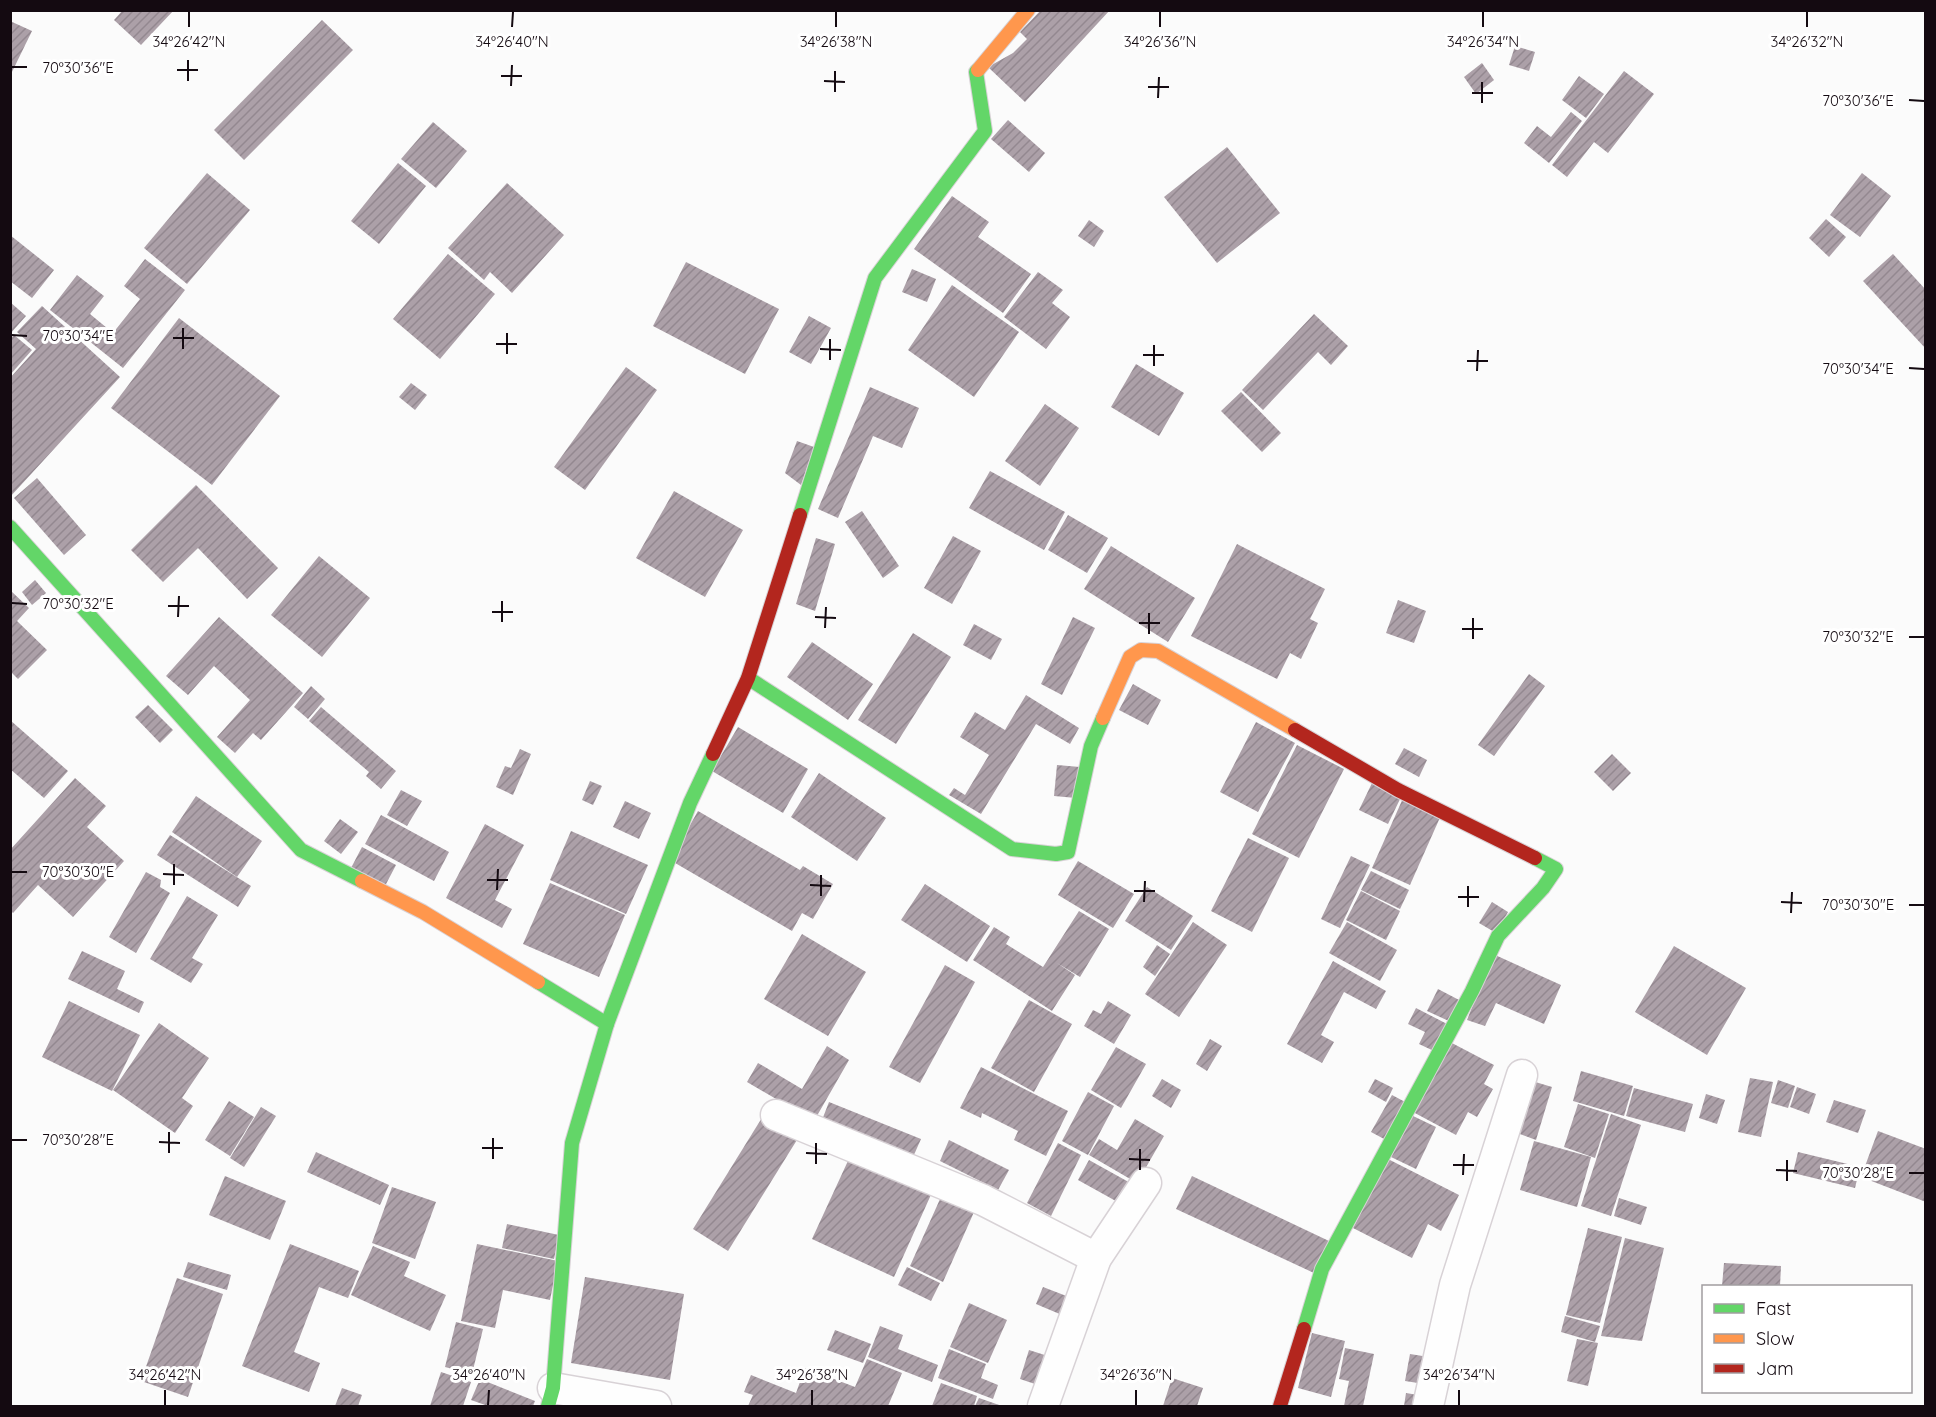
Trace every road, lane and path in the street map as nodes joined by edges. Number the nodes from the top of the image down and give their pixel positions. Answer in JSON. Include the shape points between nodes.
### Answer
{"nodes":[{"id":1,"x":1028,"y":10,"type":"edge"},
{"id":2,"x":10,"y":527,"type":"edge"},
{"id":3,"x":748,"y":678,"type":"junction"},
{"id":4,"x":607,"y":1024,"type":"junction"},
{"id":5,"x":1522,"y":1075,"type":"dead end"},
{"id":6,"x":776,"y":1115,"type":"dead end"},
{"id":7,"x":1146,"y":1183,"type":"dead end"},
{"id":8,"x":1096,"y":1258,"type":"junction"},
{"id":9,"x":550,"y":1397,"type":"edge"},
{"id":10,"x":656,"y":1407,"type":"edge"},
{"id":11,"x":1043,"y":1407,"type":"edge"},
{"id":12,"x":1280,"y":1407,"type":"edge"},
{"id":13,"x":1428,"y":1407,"type":"edge"}],
"edges":[{"from":1,"to":3,"type":"street","via":[[976,72],[985,131],[875,278]]},
{"from":2,"to":4,"type":"street","via":[[301,850],[423,912]]},
{"from":3,"to":4,"type":"street","via":[[690,803]]},
{"from":3,"to":12,"type":"street","via":[[1012,849],[1056,854],[1068,852],[1091,746],[1130,657],[1141,650],[1158,651],[1398,790],[1556,869],[1497,936],[1472,991],[1322,1269]]},
{"from":4,"to":9,"type":"street","via":[[572,1143]]},
{"from":5,"to":13,"type":"street","via":[[1455,1285]]},
{"from":6,"to":8,"type":"street","via":[[983,1200]]},
{"from":7,"to":8,"type":"street"},
{"from":8,"to":11,"type":"street"},
{"from":9,"to":10,"type":"street"}]}
